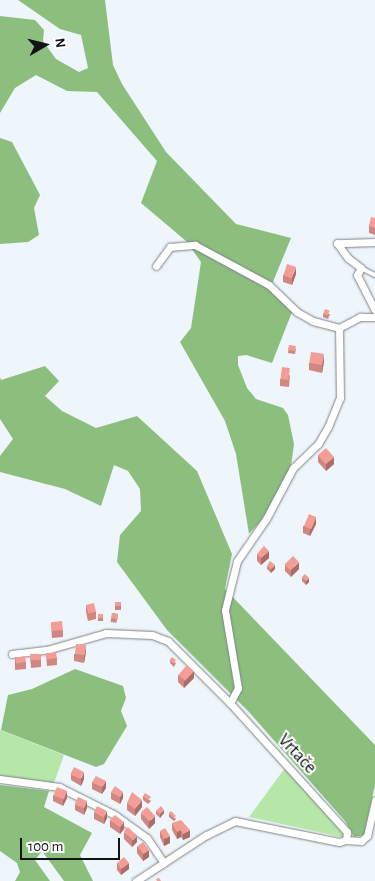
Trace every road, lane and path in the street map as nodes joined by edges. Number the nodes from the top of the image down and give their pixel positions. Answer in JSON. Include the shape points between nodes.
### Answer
{"nodes":[{"id":1,"x":375,"y":242,"type":"edge"},
{"id":2,"x":156,"y":266,"type":"dead end"},
{"id":3,"x":361,"y":268,"type":"junction"},
{"id":4,"x":375,"y":274,"type":"edge"},
{"id":5,"x":375,"y":310,"type":"edge"},
{"id":6,"x":375,"y":317,"type":"edge"},
{"id":7,"x":339,"y":328,"type":"junction"},
{"id":8,"x":12,"y":654,"type":"dead end"},
{"id":9,"x":230,"y":703,"type":"junction"},
{"id":10,"x":0,"y":779,"type":"edge"},
{"id":11,"x":375,"y":800,"type":"edge"},
{"id":12,"x":346,"y":840,"type":"junction"},
{"id":13,"x":164,"y":863,"type":"junction"},
{"id":14,"x":136,"y":881,"type":"edge"}],
"edges":[{"from":1,"to":3,"type":"street","via":[[336,243]]},
{"from":2,"to":7,"type":"street","via":[[170,247],[195,245],[269,285],[297,312],[313,321]]},
{"from":3,"to":4,"type":"lane"},
{"from":3,"to":5,"type":"street","via":[[357,275]]},
{"from":6,"to":7,"type":"street","via":[[354,319]]},
{"from":7,"to":9,"type":"street","via":[[340,398],[328,427],[318,444],[293,468],[266,519],[237,560],[225,610],[238,688]]},
{"from":8,"to":9,"type":"street","name":"Vrtače","via":[[50,649],[106,633],[152,634],[168,641]]},
{"from":9,"to":12,"type":"street","name":"Vrtače","via":[[346,830]]},
{"from":10,"to":13,"type":"street","via":[[59,787],[115,815],[147,838]]},
{"from":11,"to":12,"type":"street","via":[[367,836],[361,841]]},
{"from":12,"to":13,"type":"street","via":[[331,841],[235,821],[206,835]]},
{"from":13,"to":14,"type":"street"}]}
